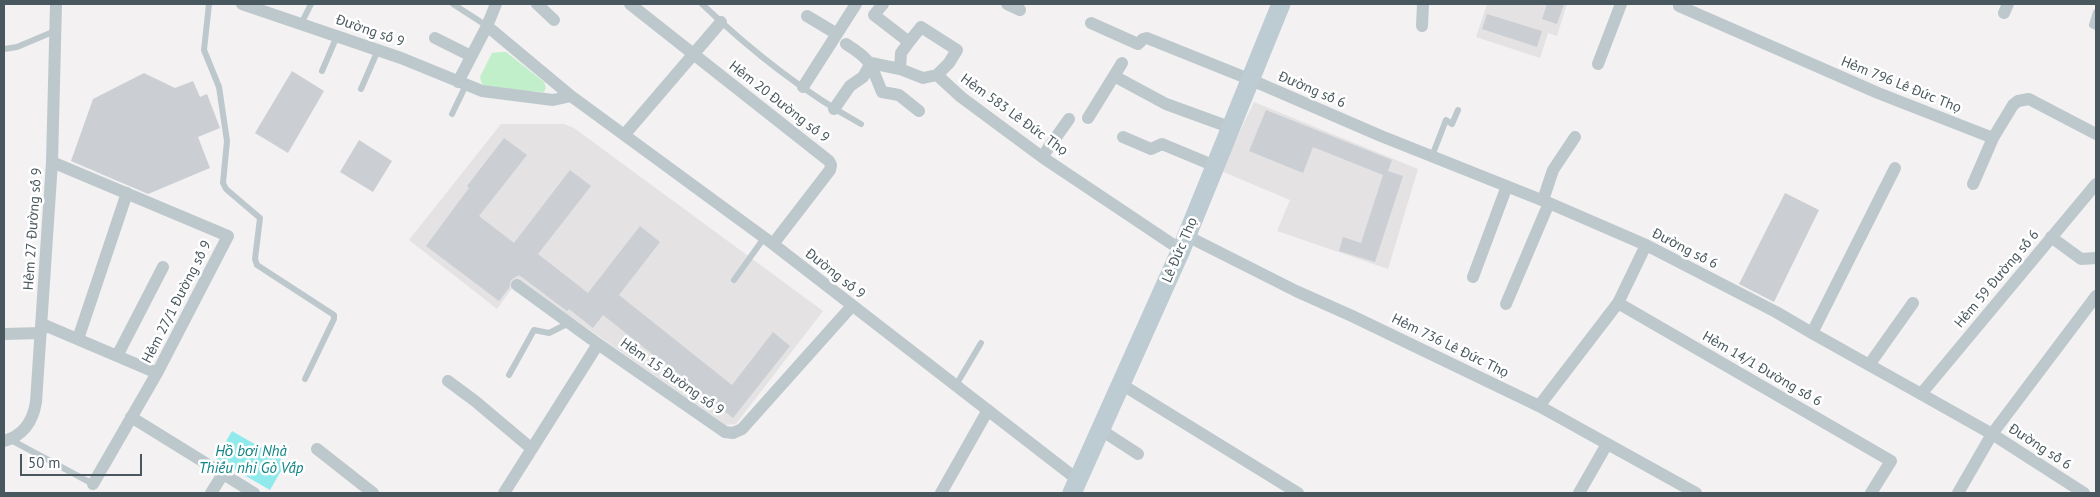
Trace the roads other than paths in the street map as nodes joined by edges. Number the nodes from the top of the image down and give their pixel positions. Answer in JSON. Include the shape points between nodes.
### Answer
{"nodes":[{"id":1,"x":56,"y":4,"type":"edge"},
{"id":2,"x":209,"y":4,"type":"edge"},
{"id":3,"x":242,"y":4,"type":"edge"},
{"id":4,"x":311,"y":4,"type":"edge"},
{"id":5,"x":453,"y":4,"type":"edge"},
{"id":6,"x":496,"y":4,"type":"edge"},
{"id":7,"x":537,"y":4,"type":"edge"},
{"id":8,"x":630,"y":4,"type":"edge"},
{"id":9,"x":702,"y":4,"type":"edge"},
{"id":10,"x":856,"y":4,"type":"edge"},
{"id":11,"x":883,"y":4,"type":"edge"},
{"id":12,"x":1007,"y":4,"type":"edge"},
{"id":13,"x":1281,"y":4,"type":"edge"},
{"id":14,"x":1423,"y":4,"type":"edge"},
{"id":15,"x":1621,"y":4,"type":"edge"},
{"id":16,"x":1680,"y":4,"type":"edge"},
{"id":17,"x":1020,"y":10,"type":"dead end"},
{"id":18,"x":2096,"y":12,"type":"edge"},
{"id":19,"x":807,"y":16,"type":"dead end"},
{"id":20,"x":554,"y":20,"type":"dead end"},
{"id":21,"x":721,"y":22,"type":"junction"},
{"id":22,"x":1091,"y":23,"type":"dead end"},
{"id":23,"x":301,"y":24,"type":"junction"},
{"id":24,"x":487,"y":26,"type":"junction"},
{"id":25,"x":1422,"y":26,"type":"dead end"},
{"id":26,"x":2096,"y":27,"type":"edge"},
{"id":27,"x":55,"y":31,"type":"junction"},
{"id":28,"x":837,"y":34,"type":"junction"},
{"id":29,"x":337,"y":36,"type":"junction"},
{"id":30,"x":435,"y":38,"type":"dead end"},
{"id":31,"x":909,"y":42,"type":"junction"},
{"id":32,"x":846,"y":44,"type":"dead end"},
{"id":33,"x":4,"y":49,"type":"edge"},
{"id":34,"x":378,"y":50,"type":"junction"},
{"id":35,"x":693,"y":53,"type":"junction"},
{"id":36,"x":471,"y":56,"type":"junction"},
{"id":37,"x":871,"y":63,"type":"junction"},
{"id":38,"x":1122,"y":63,"type":"dead end"},
{"id":39,"x":1598,"y":64,"type":"dead end"},
{"id":40,"x":900,"y":69,"type":"junction"},
{"id":41,"x":322,"y":71,"type":"dead end"},
{"id":42,"x":937,"y":75,"type":"junction"},
{"id":43,"x":1114,"y":76,"type":"junction"},
{"id":44,"x":1249,"y":79,"type":"junction"},
{"id":45,"x":462,"y":84,"type":"junction"},
{"id":46,"x":803,"y":87,"type":"junction"},
{"id":47,"x":361,"y":89,"type":"dead end"},
{"id":48,"x":571,"y":96,"type":"junction"},
{"id":49,"x":834,"y":110,"type":"junction"},
{"id":50,"x":1458,"y":110,"type":"dead end"},
{"id":51,"x":918,"y":111,"type":"dead end"},
{"id":52,"x":452,"y":114,"type":"dead end"},
{"id":53,"x":1088,"y":118,"type":"dead end"},
{"id":54,"x":1069,"y":119,"type":"dead end"},
{"id":55,"x":861,"y":124,"type":"dead end"},
{"id":56,"x":1232,"y":128,"type":"junction"},
{"id":57,"x":625,"y":134,"type":"junction"},
{"id":58,"x":2096,"y":134,"type":"edge"},
{"id":59,"x":1123,"y":137,"type":"dead end"},
{"id":60,"x":1575,"y":137,"type":"dead end"},
{"id":61,"x":1993,"y":138,"type":"junction"},
{"id":62,"x":1042,"y":156,"type":"junction"},
{"id":63,"x":1432,"y":156,"type":"junction"},
{"id":64,"x":52,"y":162,"type":"junction"},
{"id":65,"x":1215,"y":166,"type":"junction"},
{"id":66,"x":1895,"y":168,"type":"dead end"},
{"id":67,"x":1973,"y":184,"type":"dead end"},
{"id":68,"x":2096,"y":184,"type":"edge"},
{"id":69,"x":1507,"y":186,"type":"junction"},
{"id":70,"x":127,"y":193,"type":"junction"},
{"id":71,"x":1546,"y":202,"type":"junction"},
{"id":72,"x":2051,"y":237,"type":"junction"},
{"id":73,"x":768,"y":241,"type":"junction"},
{"id":74,"x":1184,"y":243,"type":"junction"},
{"id":75,"x":1646,"y":245,"type":"junction"},
{"id":76,"x":2096,"y":258,"type":"edge"},
{"id":77,"x":164,"y":267,"type":"dead end"},
{"id":78,"x":1473,"y":278,"type":"dead end"},
{"id":79,"x":734,"y":280,"type":"dead end"},
{"id":80,"x":517,"y":284,"type":"dead end"},
{"id":81,"x":2096,"y":296,"type":"edge"},
{"id":82,"x":1913,"y":302,"type":"dead end"},
{"id":83,"x":1618,"y":303,"type":"junction"},
{"id":84,"x":1506,"y":304,"type":"dead end"},
{"id":85,"x":851,"y":307,"type":"junction"},
{"id":86,"x":570,"y":323,"type":"junction"},
{"id":87,"x":42,"y":329,"type":"junction"},
{"id":88,"x":4,"y":334,"type":"edge"},
{"id":89,"x":1812,"y":334,"type":"junction"},
{"id":90,"x":78,"y":339,"type":"junction"},
{"id":91,"x":981,"y":343,"type":"dead end"},
{"id":92,"x":598,"y":344,"type":"junction"},
{"id":93,"x":117,"y":356,"type":"junction"},
{"id":94,"x":1868,"y":365,"type":"junction"},
{"id":95,"x":157,"y":373,"type":"junction"},
{"id":96,"x":509,"y":375,"type":"dead end"},
{"id":97,"x":305,"y":379,"type":"dead end"},
{"id":98,"x":448,"y":381,"type":"dead end"},
{"id":99,"x":1121,"y":384,"type":"junction"},
{"id":100,"x":956,"y":385,"type":"junction"},
{"id":101,"x":1921,"y":394,"type":"junction"},
{"id":102,"x":1539,"y":406,"type":"junction"},
{"id":103,"x":988,"y":410,"type":"junction"},
{"id":104,"x":131,"y":417,"type":"junction"},
{"id":105,"x":1101,"y":430,"type":"junction"},
{"id":106,"x":1992,"y":434,"type":"junction"},
{"id":107,"x":7,"y":440,"type":"edge"},
{"id":108,"x":1607,"y":444,"type":"junction"},
{"id":109,"x":317,"y":449,"type":"dead end"},
{"id":110,"x":532,"y":449,"type":"junction"},
{"id":111,"x":1138,"y":454,"type":"dead end"},
{"id":112,"x":223,"y":474,"type":"junction"},
{"id":113,"x":93,"y":484,"type":"joint"},
{"id":114,"x":1075,"y":487,"type":"edge"},
{"id":115,"x":212,"y":493,"type":"edge"},
{"id":116,"x":254,"y":493,"type":"edge"},
{"id":117,"x":373,"y":493,"type":"edge"},
{"id":118,"x":504,"y":493,"type":"edge"},
{"id":119,"x":941,"y":493,"type":"edge"},
{"id":120,"x":1298,"y":493,"type":"edge"},
{"id":121,"x":1579,"y":493,"type":"edge"},
{"id":122,"x":1696,"y":493,"type":"edge"},
{"id":123,"x":1871,"y":493,"type":"edge"},
{"id":124,"x":1958,"y":493,"type":"edge"},
{"id":125,"x":2084,"y":493,"type":"edge"}],
"edges":[{"from":1,"to":27,"type":"street","name":"Hẻm 27 Đường số 9"},
{"from":2,"to":97,"type":"lane","via":[[204,50],[219,87],[226,141],[223,183],[260,218],[257,266],[334,315]]},
{"from":3,"to":23,"type":"street","name":"Đường số 9"},
{"from":4,"to":23,"type":"lane"},
{"from":5,"to":24,"type":"lane"},
{"from":6,"to":24,"type":"street"},
{"from":7,"to":20,"type":"street"},
{"from":8,"to":35,"type":"street","name":"Hẻm 20 Đường số 9"},
{"from":9,"to":21,"type":"lane"},
{"from":10,"to":28,"type":"street"},
{"from":11,"to":31,"type":"street","via":[[874,15]]},
{"from":12,"to":17,"type":"street"},
{"from":13,"to":44,"type":"main road","name":"Lê Đức Thọ"},
{"from":14,"to":25,"type":"street"},
{"from":15,"to":39,"type":"street"},
{"from":16,"to":61,"type":"street","name":"Hẻm 796 Lê Đức Thọ","via":[[1878,92]]},
{"from":18,"to":26,"type":"lane","via":[[2092,25]]},
{"from":19,"to":28,"type":"street"},
{"from":21,"to":35,"type":"street"},
{"from":21,"to":46,"type":"lane"},
{"from":22,"to":44,"type":"street","name":"Đường số 6","via":[[1138,44],[1147,38]]},
{"from":23,"to":29,"type":"street","name":"Đường số 9"},
{"from":24,"to":36,"type":"street"},
{"from":24,"to":48,"type":"street","name":"Đường số 9"},
{"from":27,"to":33,"type":"lane"},
{"from":27,"to":64,"type":"street","name":"Hẻm 27 Đường số 9"},
{"from":28,"to":46,"type":"street"},
{"from":29,"to":34,"type":"street","name":"Đường số 9"},
{"from":29,"to":41,"type":"lane"},
{"from":30,"to":36,"type":"street"},
{"from":31,"to":40,"type":"street","via":[[901,53]]},
{"from":31,"to":42,"type":"street","via":[[921,28],[957,50]]},
{"from":32,"to":37,"type":"street"},
{"from":34,"to":45,"type":"street","name":"Đường số 9"},
{"from":34,"to":47,"type":"lane"},
{"from":35,"to":57,"type":"street"},
{"from":35,"to":73,"type":"street","name":"Hẻm 20 Đường số 9","via":[[831,164],[830,170]]},
{"from":36,"to":45,"type":"street"},
{"from":37,"to":40,"type":"street"},
{"from":37,"to":49,"type":"street"},
{"from":37,"to":51,"type":"street","via":[[882,92],[899,95]]},
{"from":38,"to":43,"type":"street"},
{"from":40,"to":42,"type":"street","via":[[923,78]]},
{"from":42,"to":62,"type":"street","name":"Hẻm 583 Lê Đức Thọ","via":[[961,97]]},
{"from":43,"to":53,"type":"street"},
{"from":43,"to":56,"type":"street","via":[[1166,104]]},
{"from":44,"to":56,"type":"main road","name":"Lê Đức Thọ"},
{"from":44,"to":63,"type":"street","name":"Đường số 6"},
{"from":45,"to":48,"type":"street","name":"Đường số 9","via":[[482,91],[554,100]]},
{"from":45,"to":52,"type":"lane"},
{"from":46,"to":49,"type":"lane"},
{"from":48,"to":57,"type":"street","name":"Đường số 9"},
{"from":49,"to":55,"type":"lane"},
{"from":50,"to":63,"type":"lane","via":[[1452,124],[1446,120]]},
{"from":54,"to":62,"type":"street"},
{"from":56,"to":65,"type":"main road","name":"Lê Đức Thọ"},
{"from":57,"to":73,"type":"street","name":"Đường số 9"},
{"from":58,"to":61,"type":"street","via":[[2029,99],[2013,105]]},
{"from":59,"to":65,"type":"street","via":[[1151,149],[1162,144]]},
{"from":60,"to":71,"type":"street","via":[[1553,170]]},
{"from":61,"to":67,"type":"street"},
{"from":62,"to":74,"type":"street","name":"Hẻm 583 Lê Đức Thọ"},
{"from":63,"to":69,"type":"street","name":"Đường số 6"},
{"from":64,"to":70,"type":"street","name":"Hẻm 27/1 Đường số 9"},
{"from":64,"to":87,"type":"street","name":"Hẻm 27 Đường số 9"},
{"from":65,"to":74,"type":"main road","name":"Lê Đức Thọ"},
{"from":66,"to":89,"type":"street"},
{"from":68,"to":72,"type":"street","name":"Hẻm 59 Đường số 6"},
{"from":69,"to":71,"type":"street","name":"Đường số 6"},
{"from":69,"to":78,"type":"street"},
{"from":70,"to":90,"type":"street"},
{"from":70,"to":95,"type":"street","name":"Hẻm 27/1 Đường số 9","via":[[228,236]]},
{"from":71,"to":75,"type":"street","name":"Đường số 6"},
{"from":71,"to":84,"type":"street"},
{"from":72,"to":76,"type":"street","via":[[2081,259]]},
{"from":72,"to":101,"type":"street","name":"Hẻm 59 Đường số 6"},
{"from":73,"to":79,"type":"lane"},
{"from":73,"to":85,"type":"street","name":"Đường số 9"},
{"from":74,"to":99,"type":"main road","name":"Lê Đức Thọ"},
{"from":74,"to":102,"type":"street","name":"Hẻm 736 Lê Đức Thọ","via":[[1352,316]]},
{"from":75,"to":83,"type":"street"},
{"from":75,"to":89,"type":"street","name":"Đường số 6"},
{"from":77,"to":93,"type":"street"},
{"from":80,"to":86,"type":"street"},
{"from":81,"to":106,"type":"street"},
{"from":82,"to":94,"type":"street"},
{"from":83,"to":102,"type":"street"},
{"from":83,"to":123,"type":"street","name":"Hẻm 14/1 Đường số 6","via":[[1891,461]]},
{"from":85,"to":92,"type":"street","name":"Hẻm 15 Đường số 9","via":[[742,430],[733,433],[725,432]]},
{"from":85,"to":100,"type":"street","name":"Đường số 9"},
{"from":86,"to":92,"type":"street"},
{"from":86,"to":96,"type":"lane","via":[[549,333],[534,330]]},
{"from":87,"to":88,"type":"street"},
{"from":87,"to":90,"type":"street"},
{"from":87,"to":107,"type":"street","name":"Hẻm 27 Đường số 9","via":[[31,422]]},
{"from":89,"to":94,"type":"street","name":"Đường số 6"},
{"from":90,"to":93,"type":"street"},
{"from":91,"to":100,"type":"lane"},
{"from":92,"to":110,"type":"street","name":"Hẻm 15 Đường số 9"},
{"from":93,"to":95,"type":"street"},
{"from":94,"to":101,"type":"street","name":"Đường số 6"},
{"from":95,"to":104,"type":"street","name":"Hẻm 27/1 Đường số 9"},
{"from":98,"to":110,"type":"street"},
{"from":99,"to":105,"type":"main road","name":"Lê Đức Thọ"},
{"from":99,"to":120,"type":"street"},
{"from":100,"to":103,"type":"street","name":"Đường số 9"},
{"from":101,"to":106,"type":"street","name":"Đường số 6"},
{"from":102,"to":108,"type":"street","name":"Hẻm 736 Lê Đức Thọ"},
{"from":103,"to":114,"type":"street","name":"Đường số 9"},
{"from":103,"to":119,"type":"street"},
{"from":104,"to":112,"type":"street"},
{"from":104,"to":113,"type":"street","name":"Hẻm 27/1 Đường số 9"},
{"from":105,"to":111,"type":"street"},
{"from":105,"to":114,"type":"main road","name":"Lê Đức Thọ"},
{"from":106,"to":124,"type":"street"},
{"from":106,"to":125,"type":"street","name":"Đường số 6"},
{"from":107,"to":113,"type":"lane"},
{"from":108,"to":121,"type":"street"},
{"from":108,"to":122,"type":"street","name":"Hẻm 736 Lê Đức Thọ"},
{"from":109,"to":117,"type":"street"},
{"from":110,"to":118,"type":"street","name":"Hẻm 15 Đường số 9"},
{"from":112,"to":115,"type":"street"},
{"from":112,"to":116,"type":"street"}]}
